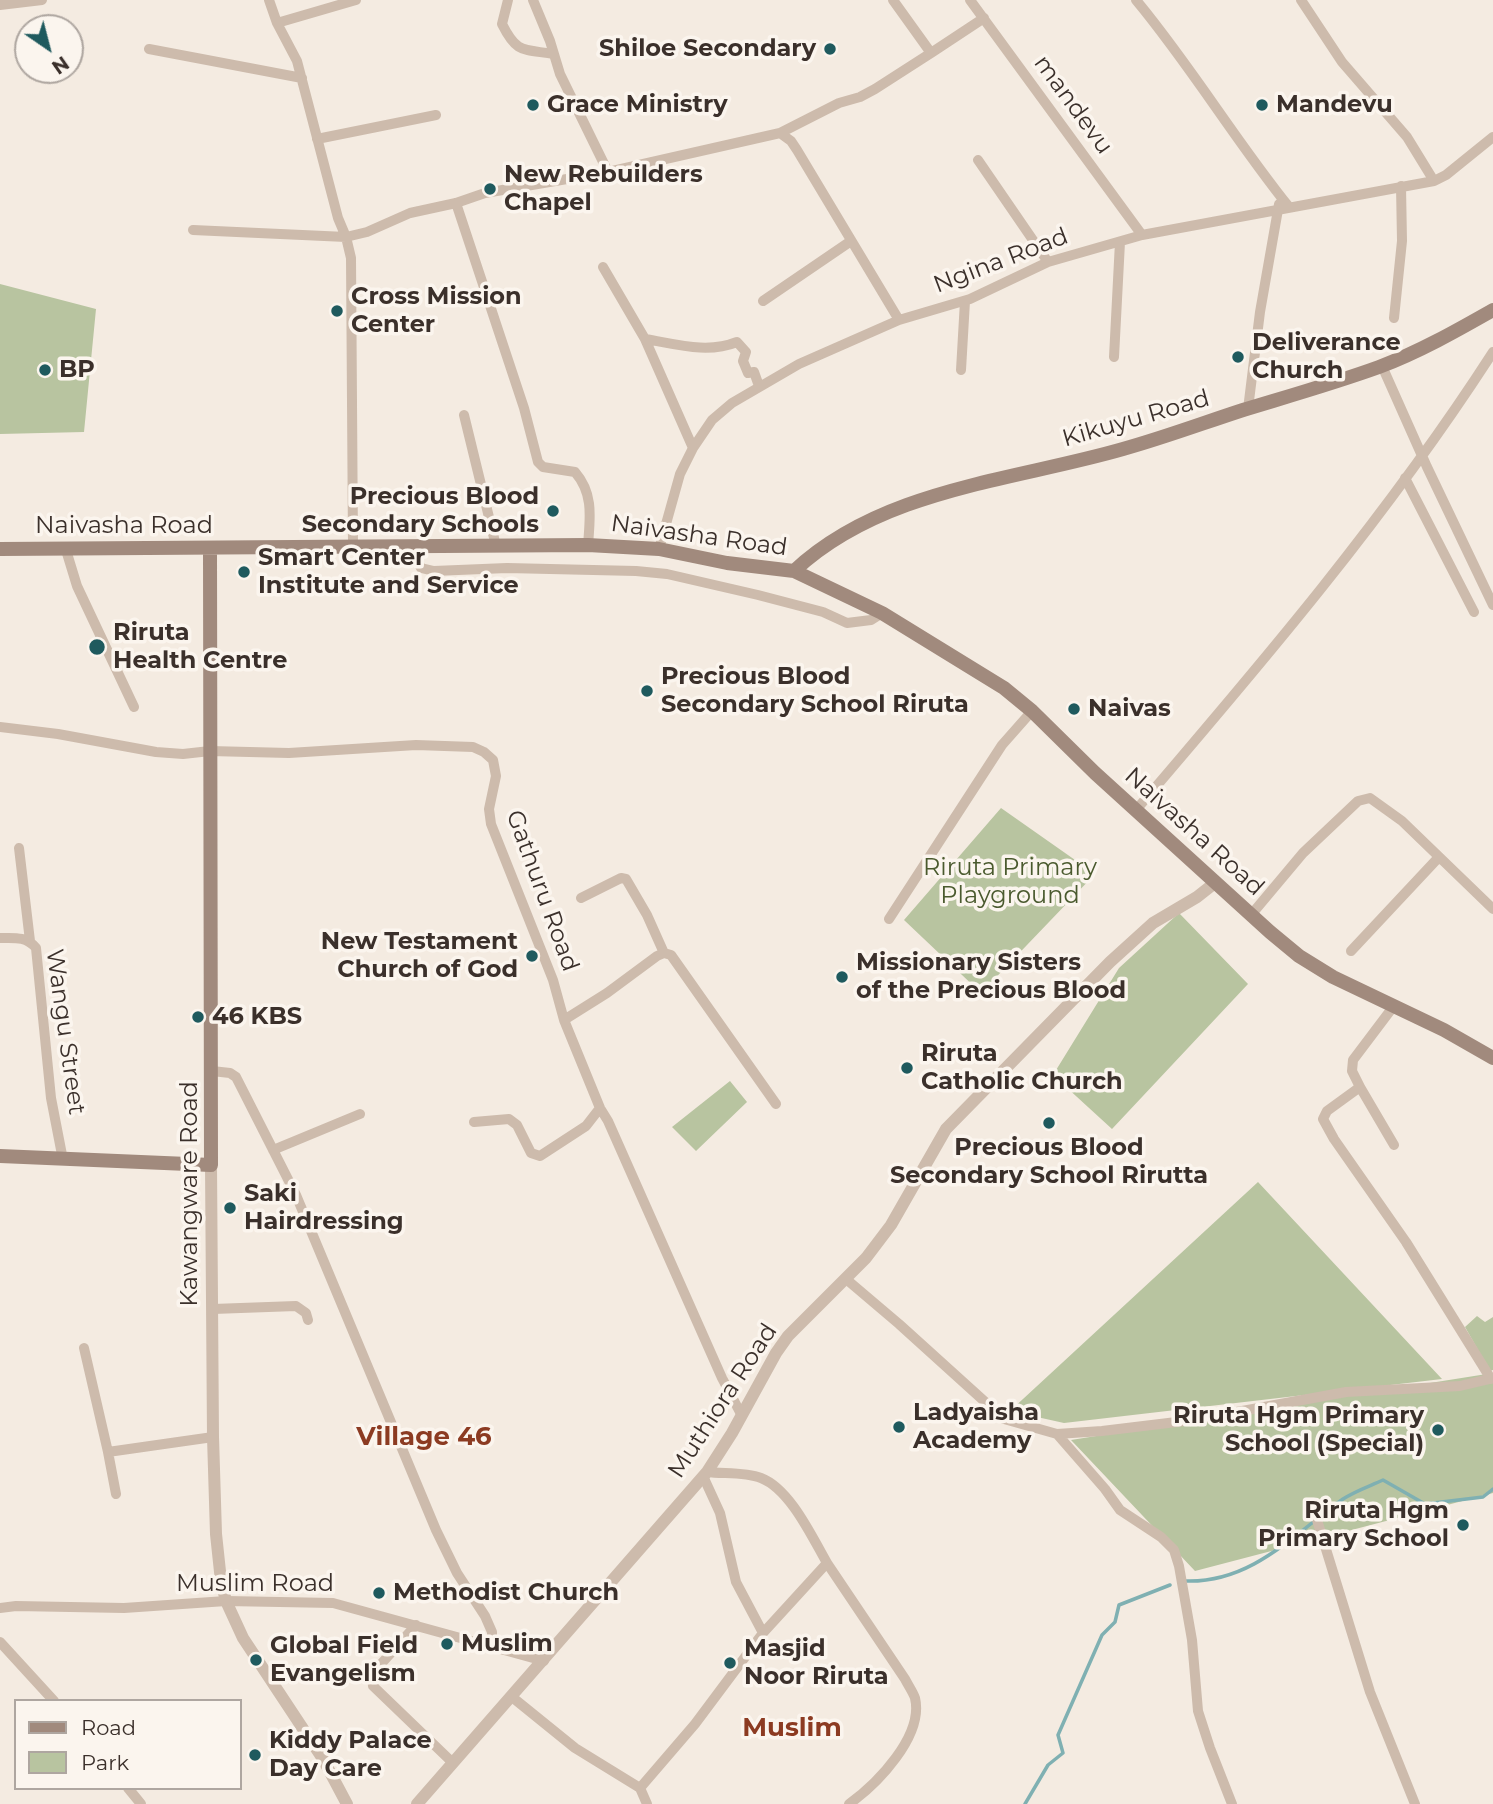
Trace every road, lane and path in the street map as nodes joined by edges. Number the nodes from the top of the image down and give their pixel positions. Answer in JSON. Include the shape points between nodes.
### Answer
{"nodes":[{"id":1,"x":42,"y":0,"type":"edge"},
{"id":2,"x":270,"y":0,"type":"edge"},
{"id":3,"x":356,"y":0,"type":"edge"},
{"id":4,"x":508,"y":0,"type":"edge"},
{"id":5,"x":533,"y":0,"type":"edge"},
{"id":6,"x":893,"y":0,"type":"edge"},
{"id":7,"x":970,"y":0,"type":"edge"},
{"id":8,"x":1136,"y":0,"type":"edge"},
{"id":9,"x":1301,"y":0,"type":"edge"},
{"id":10,"x":0,"y":5,"type":"edge"},
{"id":11,"x":984,"y":18,"type":"junction"},
{"id":12,"x":277,"y":23,"type":"junction"},
{"id":13,"x":149,"y":49,"type":"dead end"},
{"id":14,"x":931,"y":53,"type":"junction"},
{"id":15,"x":554,"y":54,"type":"junction"},
{"id":16,"x":302,"y":78,"type":"junction"},
{"id":17,"x":436,"y":114,"type":"dead end"},
{"id":18,"x":780,"y":134,"type":"junction"},
{"id":19,"x":1493,"y":137,"type":"edge"},
{"id":20,"x":317,"y":139,"type":"junction"},
{"id":21,"x":978,"y":160,"type":"dead end"},
{"id":22,"x":608,"y":172,"type":"junction"},
{"id":23,"x":1434,"y":181,"type":"junction"},
{"id":24,"x":1401,"y":186,"type":"junction"},
{"id":25,"x":1281,"y":197,"type":"junction"},
{"id":26,"x":456,"y":203,"type":"junction"},
{"id":27,"x":1289,"y":207,"type":"junction"},
{"id":28,"x":1277,"y":209,"type":"junction"},
{"id":29,"x":193,"y":230,"type":"dead end"},
{"id":30,"x":1142,"y":234,"type":"junction"},
{"id":31,"x":346,"y":237,"type":"junction"},
{"id":32,"x":851,"y":241,"type":"junction"},
{"id":33,"x":1120,"y":242,"type":"junction"},
{"id":34,"x":1048,"y":262,"type":"junction"},
{"id":35,"x":603,"y":267,"type":"dead end"},
{"id":36,"x":763,"y":301,"type":"dead end"},
{"id":37,"x":965,"y":301,"type":"junction"},
{"id":38,"x":1493,"y":310,"type":"edge"},
{"id":39,"x":1394,"y":318,"type":"dead end"},
{"id":40,"x":899,"y":320,"type":"junction"},
{"id":41,"x":645,"y":339,"type":"junction"},
{"id":42,"x":1493,"y":352,"type":"edge"},
{"id":43,"x":1114,"y":357,"type":"dead end"},
{"id":44,"x":1382,"y":366,"type":"junction"},
{"id":45,"x":961,"y":370,"type":"dead end"},
{"id":46,"x":760,"y":386,"type":"junction"},
{"id":47,"x":1248,"y":409,"type":"junction"},
{"id":48,"x":464,"y":415,"type":"dead end"},
{"id":49,"x":693,"y":448,"type":"junction"},
{"id":50,"x":1422,"y":456,"type":"junction"},
{"id":51,"x":1405,"y":478,"type":"junction"},
{"id":52,"x":588,"y":545,"type":"junction"},
{"id":53,"x":353,"y":546,"type":"junction"},
{"id":54,"x":417,"y":546,"type":"junction"},
{"id":55,"x":501,"y":547,"type":"junction"},
{"id":56,"x":210,"y":549,"type":"junction"},
{"id":57,"x":659,"y":549,"type":"junction"},
{"id":58,"x":0,"y":550,"type":"edge"},
{"id":59,"x":66,"y":550,"type":"junction"},
{"id":60,"x":507,"y":568,"type":"junction"},
{"id":61,"x":794,"y":571,"type":"junction"},
{"id":62,"x":1493,"y":605,"type":"edge"},
{"id":63,"x":1474,"y":612,"type":"dead end"},
{"id":64,"x":882,"y":613,"type":"junction"},
{"id":65,"x":134,"y":707,"type":"dead end"},
{"id":66,"x":1032,"y":711,"type":"junction"},
{"id":67,"x":0,"y":727,"type":"edge"},
{"id":68,"x":210,"y":751,"type":"junction"},
{"id":69,"x":1136,"y":810,"type":"junction"},
{"id":70,"x":19,"y":848,"type":"dead end"},
{"id":71,"x":1439,"y":857,"type":"junction"},
{"id":72,"x":1216,"y":882,"type":"junction"},
{"id":73,"x":581,"y":898,"type":"dead end"},
{"id":74,"x":1493,"y":909,"type":"edge"},
{"id":75,"x":1251,"y":915,"type":"junction"},
{"id":76,"x":889,"y":919,"type":"dead end"},
{"id":77,"x":0,"y":938,"type":"edge"},
{"id":78,"x":30,"y":941,"type":"junction"},
{"id":79,"x":1351,"y":951,"type":"dead end"},
{"id":80,"x":664,"y":953,"type":"junction"},
{"id":81,"x":1393,"y":1007,"type":"junction"},
{"id":82,"x":564,"y":1020,"type":"junction"},
{"id":83,"x":1493,"y":1058,"type":"edge"},
{"id":84,"x":212,"y":1071,"type":"junction"},
{"id":85,"x":1360,"y":1087,"type":"junction"},
{"id":86,"x":776,"y":1104,"type":"dead end"},
{"id":87,"x":600,"y":1108,"type":"junction"},
{"id":88,"x":360,"y":1114,"type":"dead end"},
{"id":89,"x":474,"y":1122,"type":"dead end"},
{"id":90,"x":1394,"y":1145,"type":"dead end"},
{"id":91,"x":273,"y":1150,"type":"junction"},
{"id":92,"x":0,"y":1156,"type":"edge"},
{"id":93,"x":63,"y":1160,"type":"junction"},
{"id":94,"x":211,"y":1165,"type":"junction"},
{"id":95,"x":846,"y":1279,"type":"junction"},
{"id":96,"x":213,"y":1309,"type":"junction"},
{"id":97,"x":308,"y":1320,"type":"dead end"},
{"id":98,"x":85,"y":1348,"type":"dead end"},
{"id":99,"x":1492,"y":1379,"type":"edge"},
{"id":100,"x":741,"y":1414,"type":"junction"},
{"id":101,"x":1057,"y":1434,"type":"junction"},
{"id":102,"x":213,"y":1437,"type":"junction"},
{"id":103,"x":108,"y":1452,"type":"junction"},
{"id":104,"x":705,"y":1474,"type":"junction"},
{"id":105,"x":116,"y":1494,"type":"dead end"},
{"id":106,"x":1317,"y":1520,"type":"dead end"},
{"id":107,"x":827,"y":1563,"type":"junction"},
{"id":108,"x":226,"y":1601,"type":"junction"},
{"id":109,"x":0,"y":1608,"type":"edge"},
{"id":110,"x":416,"y":1625,"type":"junction"},
{"id":111,"x":763,"y":1633,"type":"junction"},
{"id":112,"x":0,"y":1642,"type":"edge"},
{"id":113,"x":492,"y":1646,"type":"junction"},
{"id":114,"x":544,"y":1661,"type":"junction"},
{"id":115,"x":512,"y":1697,"type":"junction"},
{"id":116,"x":52,"y":1699,"type":"edge"},
{"id":117,"x":453,"y":1763,"type":"junction"},
{"id":118,"x":640,"y":1788,"type":"junction"},
{"id":119,"x":130,"y":1790,"type":"edge"},
{"id":120,"x":141,"y":1804,"type":"edge"},
{"id":121,"x":347,"y":1804,"type":"edge"},
{"id":122,"x":417,"y":1804,"type":"edge"},
{"id":123,"x":647,"y":1804,"type":"edge"},
{"id":124,"x":849,"y":1804,"type":"edge"},
{"id":125,"x":1232,"y":1804,"type":"edge"},
{"id":126,"x":1415,"y":1804,"type":"edge"}],
"edges":[{"from":1,"to":10,"type":"street"},
{"from":2,"to":12,"type":"street"},
{"from":3,"to":12,"type":"street"},
{"from":4,"to":15,"type":"street","via":[[502,24],[512,44]]},
{"from":5,"to":15,"type":"street"},
{"from":6,"to":14,"type":"street"},
{"from":7,"to":11,"type":"street","name":"mandevu"},
{"from":8,"to":25,"type":"street"},
{"from":9,"to":23,"type":"street","via":[[1342,62],[1407,137]]},
{"from":11,"to":14,"type":"street"},
{"from":11,"to":30,"type":"street","name":"mandevu"},
{"from":12,"to":16,"type":"street"},
{"from":13,"to":16,"type":"street"},
{"from":14,"to":18,"type":"street","via":[[875,89]]},
{"from":15,"to":22,"type":"street"},
{"from":16,"to":20,"type":"street"},
{"from":17,"to":20,"type":"street"},
{"from":18,"to":22,"type":"street"},
{"from":18,"to":32,"type":"street","via":[[797,150]]},
{"from":19,"to":23,"type":"street","name":"Ngina Road"},
{"from":20,"to":31,"type":"street"},
{"from":21,"to":34,"type":"street"},
{"from":22,"to":26,"type":"street","via":[[485,193]]},
{"from":23,"to":24,"type":"street","name":"Ngina Road"},
{"from":24,"to":27,"type":"street","name":"Ngina Road"},
{"from":24,"to":39,"type":"street","via":[[1402,241]]},
{"from":25,"to":27,"type":"street"},
{"from":25,"to":28,"type":"street"},
{"from":26,"to":31,"type":"street","via":[[410,213]]},
{"from":26,"to":52,"type":"street","via":[[538,461],[543,467],[575,472],[588,493]]},
{"from":27,"to":28,"type":"street","name":"Ngina Road"},
{"from":28,"to":30,"type":"street","name":"Ngina Road"},
{"from":28,"to":47,"type":"street"},
{"from":29,"to":31,"type":"street"},
{"from":30,"to":33,"type":"street","name":"Ngina Road"},
{"from":31,"to":53,"type":"street","via":[[351,258]]},
{"from":32,"to":36,"type":"street"},
{"from":32,"to":40,"type":"street"},
{"from":33,"to":34,"type":"street","name":"Ngina Road"},
{"from":33,"to":43,"type":"street"},
{"from":34,"to":37,"type":"street","name":"Ngina Road"},
{"from":35,"to":41,"type":"street"},
{"from":37,"to":40,"type":"street","name":"Ngina Road"},
{"from":37,"to":45,"type":"street"},
{"from":38,"to":44,"type":"main road","name":"Kikuyu Road"},
{"from":40,"to":46,"type":"street","name":"Ngina Road"},
{"from":41,"to":46,"type":"street","via":[[719,349],[737,342],[746,352],[743,361],[748,373],[754,372]]},
{"from":41,"to":49,"type":"street"},
{"from":42,"to":50,"type":"street"},
{"from":44,"to":47,"type":"main road","name":"Kikuyu Road"},
{"from":44,"to":50,"type":"street"},
{"from":46,"to":49,"type":"street","name":"Ngina Road","via":[[712,420]]},
{"from":47,"to":61,"type":"main road","name":"Kikuyu Road","via":[[1122,449],[927,498],[827,543]]},
{"from":48,"to":55,"type":"street"},
{"from":49,"to":57,"type":"street","name":"Ngina Road","via":[[680,474]]},
{"from":50,"to":51,"type":"street"},
{"from":50,"to":62,"type":"street"},
{"from":51,"to":63,"type":"street"},
{"from":51,"to":69,"type":"street","via":[[1325,585]]},
{"from":52,"to":55,"type":"main road","name":"Naivasha Road"},
{"from":52,"to":57,"type":"main road","name":"Naivasha Road"},
{"from":53,"to":54,"type":"main road","name":"Naivasha Road"},
{"from":53,"to":56,"type":"main road","name":"Naivasha Road"},
{"from":54,"to":55,"type":"main road","name":"Naivasha Road"},
{"from":54,"to":60,"type":"street","name":"Naivasha Road","via":[[421,568]]},
{"from":55,"to":60,"type":"street"},
{"from":56,"to":59,"type":"main road","name":"Naivasha Road"},
{"from":56,"to":68,"type":"main road","name":"Kawangware Road"},
{"from":57,"to":61,"type":"main road","name":"Naivasha Road","via":[[727,564]]},
{"from":58,"to":59,"type":"main road","name":"Naivasha Road"},
{"from":59,"to":65,"type":"street","via":[[77,586]]},
{"from":60,"to":64,"type":"street","name":"Naivasha Road","via":[[667,574],[823,612],[847,623],[871,620]]},
{"from":61,"to":64,"type":"main road","name":"Naivasha Road"},
{"from":64,"to":66,"type":"main road","name":"Naivasha Road","via":[[1004,688]]},
{"from":66,"to":69,"type":"main road","name":"Naivasha Road"},
{"from":66,"to":76,"type":"street","via":[[1002,745]]},
{"from":67,"to":68,"type":"street","name":"Gathuru Road","via":[[156,752]]},
{"from":68,"to":82,"type":"street","name":"Gathuru Road","via":[[289,753],[416,745],[473,747],[484,752],[493,760],[496,776],[489,808],[491,824],[553,979]]},
{"from":68,"to":84,"type":"main road","name":"Kawangware Road"},
{"from":69,"to":72,"type":"main road","name":"Naivasha Road"},
{"from":70,"to":78,"type":"street"},
{"from":71,"to":74,"type":"street"},
{"from":71,"to":75,"type":"street","via":[[1402,821],[1364,798],[1303,853]]},
{"from":71,"to":79,"type":"street"},
{"from":72,"to":75,"type":"main road","name":"Naivasha Road"},
{"from":72,"to":95,"type":"street","name":"Muthiora Road","via":[[1153,923],[1110,962],[946,1129],[891,1225]]},
{"from":73,"to":80,"type":"street","via":[[626,879]]},
{"from":75,"to":81,"type":"main road","name":"Naivasha Road","via":[[1299,956]]},
{"from":77,"to":78,"type":"street","name":"Wangu Street"},
{"from":78,"to":93,"type":"street","name":"Wangu Street","via":[[38,959],[51,1098]]},
{"from":80,"to":82,"type":"street"},
{"from":80,"to":86,"type":"street","via":[[680,966]]},
{"from":81,"to":83,"type":"main road","name":"Naivasha Road"},
{"from":81,"to":85,"type":"street","via":[[1353,1060],[1352,1071]]},
{"from":82,"to":87,"type":"street","name":"Gathuru Road"},
{"from":84,"to":91,"type":"street","via":[[236,1077]]},
{"from":84,"to":94,"type":"main road","name":"Kawangware Road"},
{"from":85,"to":90,"type":"street"},
{"from":85,"to":99,"type":"street","via":[[1323,1115],[1325,1124],[1398,1229]]},
{"from":87,"to":89,"type":"street","via":[[586,1126],[540,1156],[531,1153],[509,1119]]},
{"from":87,"to":100,"type":"street","name":"Gathuru Road"},
{"from":88,"to":91,"type":"street"},
{"from":91,"to":113,"type":"street","via":[[436,1530],[489,1624]]},
{"from":92,"to":93,"type":"main road"},
{"from":93,"to":94,"type":"main road"},
{"from":94,"to":96,"type":"street","name":"Kawangware Road"},
{"from":95,"to":100,"type":"street","name":"Muthiora Road","via":[[788,1336]]},
{"from":95,"to":101,"type":"street","via":[[1004,1419]]},
{"from":96,"to":97,"type":"street","via":[[296,1306]]},
{"from":96,"to":102,"type":"street","name":"Kawangware Road"},
{"from":98,"to":103,"type":"street"},
{"from":99,"to":101,"type":"street","via":[[1460,1386],[1346,1392],[1193,1420]]},
{"from":100,"to":104,"type":"street","name":"Muthiora Road"},
{"from":101,"to":125,"type":"street","via":[[1120,1510],[1174,1550],[1192,1640],[1198,1711]]},
{"from":102,"to":103,"type":"street"},
{"from":102,"to":108,"type":"street","name":"Kawangware Road","via":[[216,1544]]},
{"from":103,"to":105,"type":"street"},
{"from":104,"to":107,"type":"street","via":[[749,1475],[775,1486]]},
{"from":104,"to":111,"type":"street","via":[[737,1581]]},
{"from":104,"to":114,"type":"street","name":"Muthiora Road"},
{"from":106,"to":126,"type":"street","via":[[1370,1692]]},
{"from":107,"to":111,"type":"street"},
{"from":107,"to":124,"type":"street","via":[[915,1697],[914,1728],[882,1776]]},
{"from":108,"to":109,"type":"street","name":"Muslim Road","via":[[124,1608]]},
{"from":108,"to":110,"type":"street","name":"Muslim Road","via":[[332,1602]]},
{"from":108,"to":121,"type":"street","name":"Kawangware Road","via":[[253,1654]]},
{"from":110,"to":113,"type":"street","name":"Muslim Road"},
{"from":110,"to":117,"type":"street","via":[[370,1680]]},
{"from":111,"to":118,"type":"street","via":[[691,1730]]},
{"from":112,"to":116,"type":"street"},
{"from":113,"to":114,"type":"street","name":"Muslim Road"},
{"from":114,"to":115,"type":"street","name":"Muthiora Road"},
{"from":115,"to":117,"type":"street","name":"Muthiora Road"},
{"from":115,"to":118,"type":"street","via":[[575,1748]]},
{"from":117,"to":122,"type":"street","name":"Muthiora Road"},
{"from":118,"to":123,"type":"street"},
{"from":119,"to":120,"type":"street"}]}
